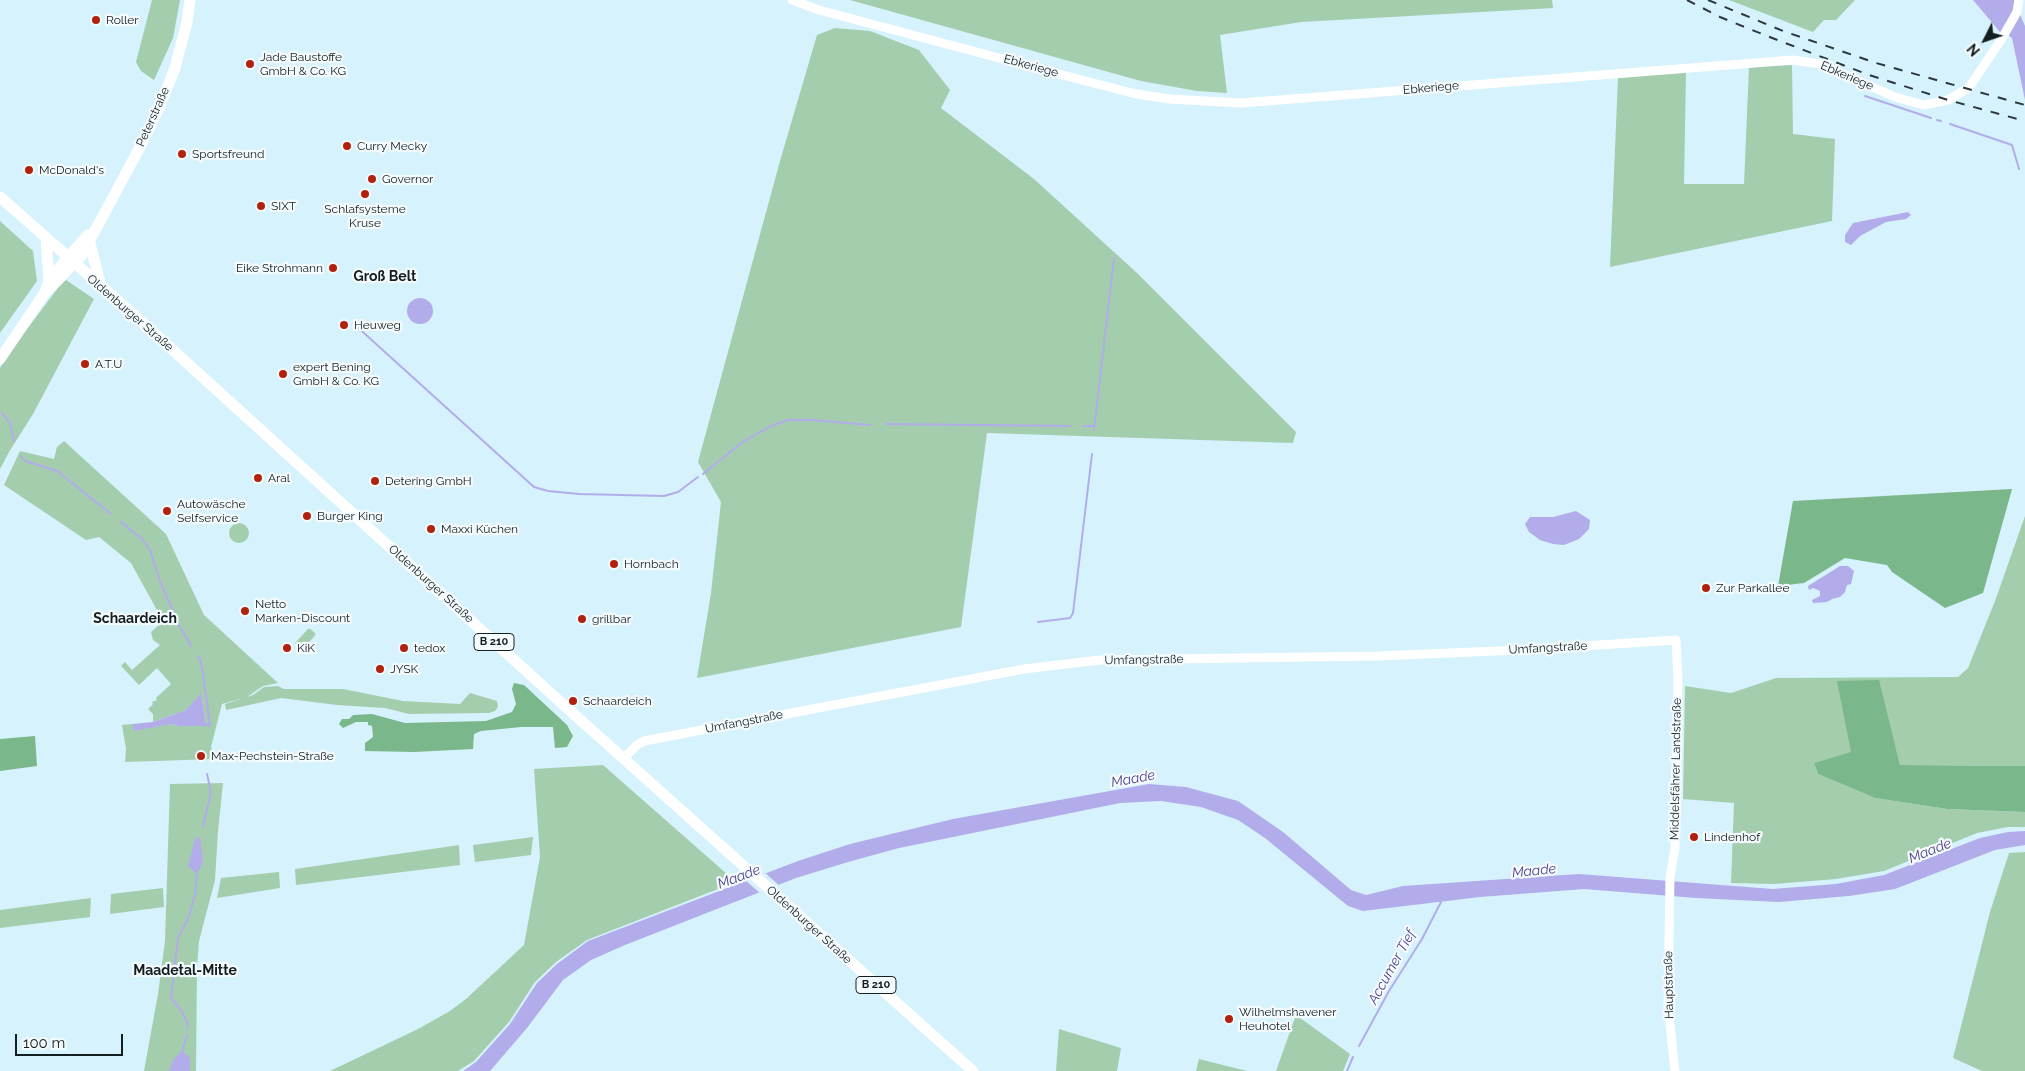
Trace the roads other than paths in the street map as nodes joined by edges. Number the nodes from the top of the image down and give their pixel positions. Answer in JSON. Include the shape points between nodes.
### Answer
{"nodes":[{"id":1,"x":190,"y":0,"type":"edge"},
{"id":2,"x":792,"y":0,"type":"edge"},
{"id":3,"x":2019,"y":0,"type":"edge"},
{"id":4,"x":0,"y":197,"type":"edge"},
{"id":5,"x":96,"y":227,"type":"junction"},
{"id":6,"x":46,"y":238,"type":"junction"},
{"id":7,"x":90,"y":240,"type":"junction"},
{"id":8,"x":71,"y":261,"type":"junction"},
{"id":9,"x":49,"y":282,"type":"junction"},
{"id":10,"x":101,"y":286,"type":"junction"},
{"id":11,"x":44,"y":294,"type":"junction"},
{"id":12,"x":0,"y":359,"type":"edge"},
{"id":13,"x":1676,"y":640,"type":"joint"},
{"id":14,"x":624,"y":758,"type":"junction"},
{"id":15,"x":1670,"y":901,"type":"joint"},
{"id":16,"x":972,"y":1071,"type":"edge"},
{"id":17,"x":1675,"y":1071,"type":"edge"}],
"edges":[{"from":1,"to":5,"type":"main road","name":"Peterstraße","via":[[175,68],[159,108]]},
{"from":2,"to":3,"type":"street","name":"Ebkeriege","via":[[1093,84],[1136,94],[1210,103],[1241,104],[1786,60],[1820,64],[1924,105],[1948,100],[1967,89],[2001,40],[2017,12]]},
{"from":4,"to":6,"type":"main road","name":"Oldenburger Straße","number":"B 210"},
{"from":5,"to":7,"type":"main road","name":"Peterstraße"},
{"from":5,"to":8,"type":"main road","name":"Peterstraße"},
{"from":6,"to":8,"type":"main road","name":"Oldenburger Straße","number":"B 210"},
{"from":6,"to":9,"type":"main road"},
{"from":7,"to":8,"type":"main road","name":"Peterstraße"},
{"from":7,"to":10,"type":"main road"},
{"from":8,"to":9,"type":"main road"},
{"from":8,"to":10,"type":"main road","name":"Oldenburger Straße","number":"B 210"},
{"from":8,"to":11,"type":"main road"},
{"from":9,"to":11,"type":"main road"},
{"from":10,"to":14,"type":"main road","name":"Oldenburger Straße","number":"B 210"},
{"from":11,"to":12,"type":"main road"},
{"from":13,"to":14,"type":"street","name":"Umfangstraße","via":[[1379,656],[1100,660],[1024,669],[644,741]]},
{"from":13,"to":15,"type":"street","name":"Middelsfährer Landstraße","via":[[1675,838]]},
{"from":14,"to":16,"type":"main road","name":"Oldenburger Straße","number":"B 210"},
{"from":15,"to":17,"type":"street","name":"Hauptstraße","via":[[1668,1006]]}]}
